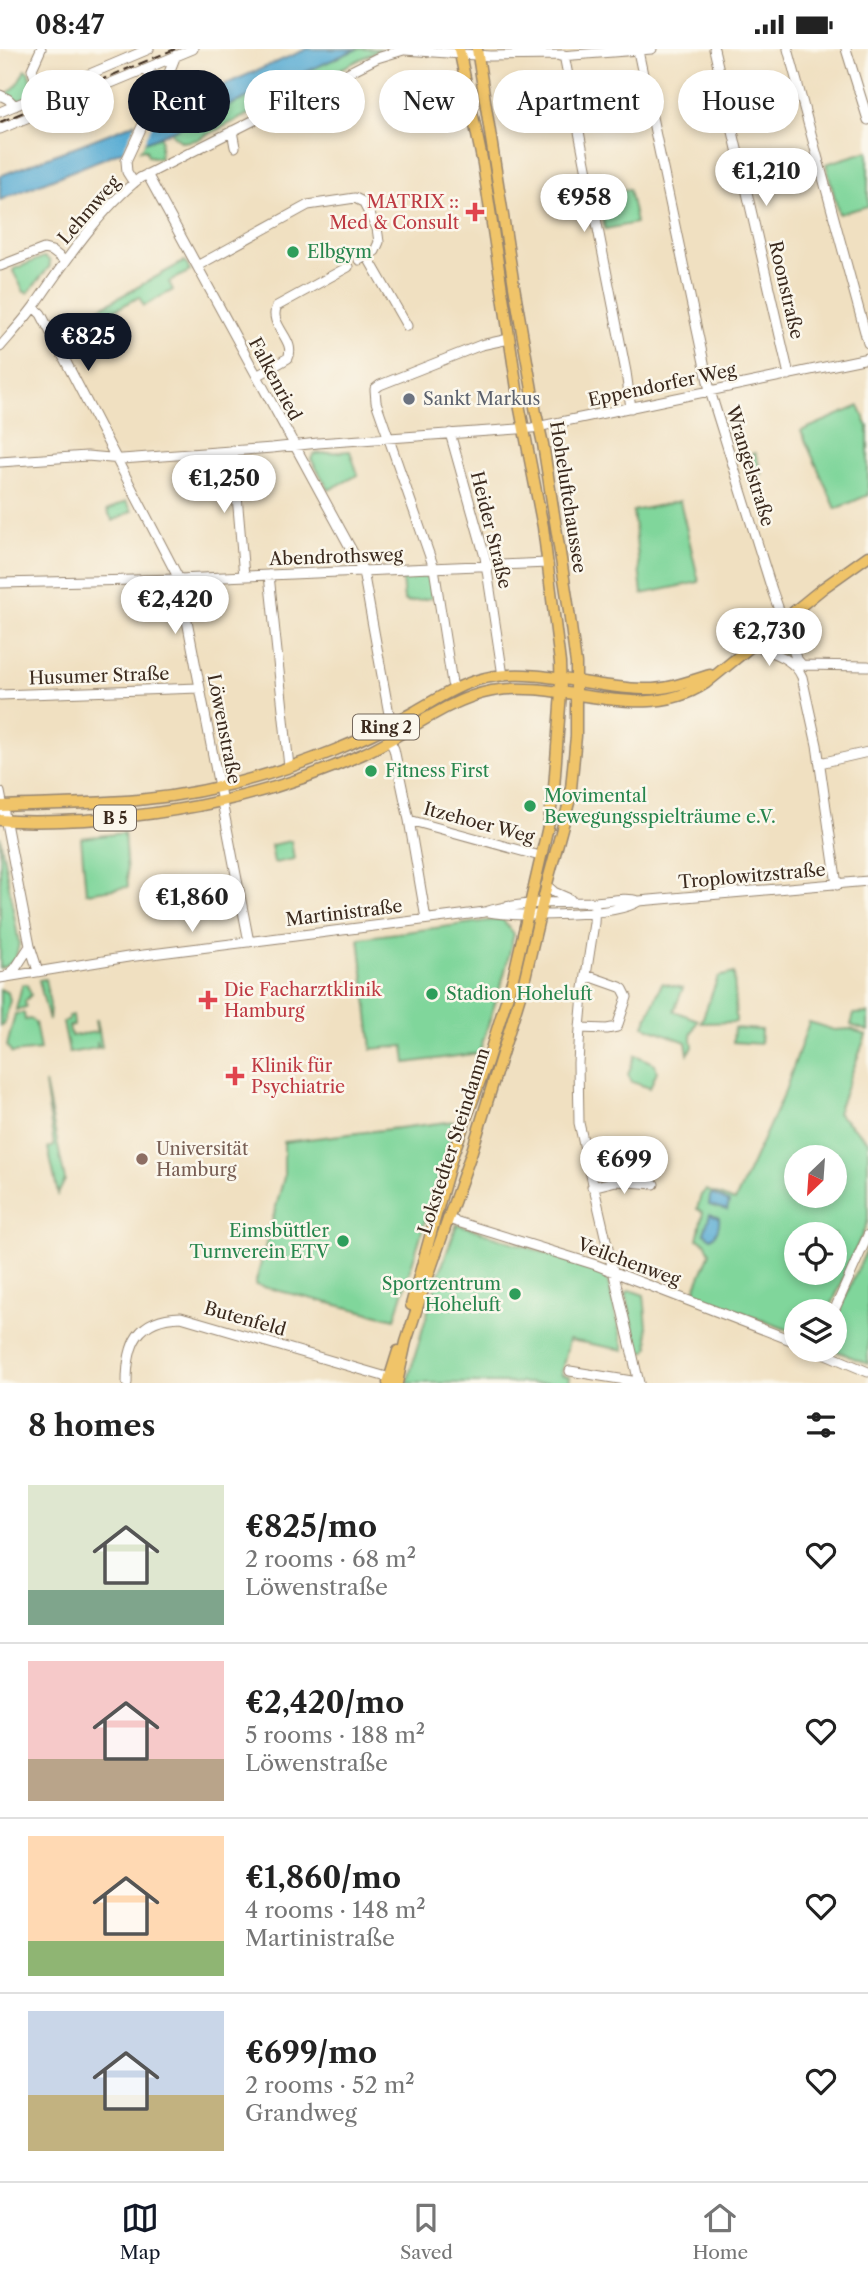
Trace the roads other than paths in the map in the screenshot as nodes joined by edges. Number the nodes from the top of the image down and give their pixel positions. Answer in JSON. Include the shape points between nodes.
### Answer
{"nodes":[{"id":1,"x":41,"y":49,"type":"edge"},
{"id":2,"x":149,"y":49,"type":"edge"},
{"id":3,"x":193,"y":49,"type":"edge"},
{"id":4,"x":406,"y":49,"type":"edge"},
{"id":5,"x":499,"y":49,"type":"edge"},
{"id":6,"x":652,"y":49,"type":"edge"},
{"id":7,"x":714,"y":49,"type":"edge"},
{"id":8,"x":788,"y":49,"type":"edge"},
{"id":9,"x":846,"y":49,"type":"edge"},
{"id":10,"x":638,"y":51,"type":"edge"},
{"id":11,"x":460,"y":52,"type":"edge"},
{"id":12,"x":478,"y":52,"type":"edge"},
{"id":13,"x":176,"y":53,"type":"edge"},
{"id":14,"x":516,"y":55,"type":"junction"},
{"id":15,"x":564,"y":55,"type":"junction"},
{"id":16,"x":32,"y":70,"type":"edge"},
{"id":17,"x":100,"y":70,"type":"edge"},
{"id":18,"x":144,"y":70,"type":"edge"},
{"id":19,"x":170,"y":70,"type":"edge"},
{"id":20,"x":128,"y":77,"type":"edge"},
{"id":21,"x":0,"y":95,"type":"edge"},
{"id":22,"x":21,"y":103,"type":"edge"},
{"id":23,"x":15,"y":106,"type":"junction"},
{"id":24,"x":0,"y":112,"type":"edge"},
{"id":25,"x":868,"y":120,"type":"edge"},
{"id":26,"x":0,"y":129,"type":"edge"},
{"id":27,"x":232,"y":131,"type":"junction"},
{"id":28,"x":139,"y":133,"type":"edge"},
{"id":29,"x":235,"y":147,"type":"dead end"},
{"id":30,"x":147,"y":174,"type":"junction"},
{"id":31,"x":134,"y":183,"type":"junction"},
{"id":32,"x":65,"y":261,"type":"junction"},
{"id":33,"x":0,"y":266,"type":"edge"},
{"id":34,"x":197,"y":266,"type":"junction"},
{"id":35,"x":348,"y":267,"type":"dead end"},
{"id":36,"x":34,"y":307,"type":"junction"},
{"id":37,"x":407,"y":326,"type":"dead end"},
{"id":38,"x":509,"y":338,"type":"junction"},
{"id":39,"x":868,"y":343,"type":"edge"},
{"id":40,"x":0,"y":347,"type":"edge"},
{"id":41,"x":868,"y":358,"type":"edge"},
{"id":42,"x":789,"y":375,"type":"junction"},
{"id":43,"x":257,"y":376,"type":"junction"},
{"id":44,"x":710,"y":391,"type":"junction"},
{"id":45,"x":631,"y":408,"type":"junction"},
{"id":46,"x":539,"y":427,"type":"junction"},
{"id":47,"x":524,"y":429,"type":"junction"},
{"id":48,"x":450,"y":433,"type":"junction"},
{"id":49,"x":390,"y":437,"type":"junction"},
{"id":50,"x":293,"y":446,"type":"junction"},
{"id":51,"x":233,"y":450,"type":"junction"},
{"id":52,"x":116,"y":458,"type":"junction"},
{"id":53,"x":0,"y":463,"type":"edge"},
{"id":54,"x":868,"y":556,"type":"edge"},
{"id":55,"x":548,"y":563,"type":"junction"},
{"id":56,"x":486,"y":565,"type":"junction"},
{"id":57,"x":434,"y":568,"type":"junction"},
{"id":58,"x":363,"y":571,"type":"junction"},
{"id":59,"x":269,"y":575,"type":"junction"},
{"id":60,"x":244,"y":576,"type":"junction"},
{"id":61,"x":179,"y":579,"type":"junction"},
{"id":62,"x":0,"y":583,"type":"edge"},
{"id":63,"x":783,"y":620,"type":"junction"},
{"id":64,"x":754,"y":645,"type":"junction"},
{"id":65,"x":868,"y":666,"type":"edge"},
{"id":66,"x":800,"y":667,"type":"junction"},
{"id":67,"x":716,"y":673,"type":"junction"},
{"id":68,"x":503,"y":676,"type":"junction"},
{"id":69,"x":561,"y":678,"type":"junction"},
{"id":70,"x":576,"y":681,"type":"junction"},
{"id":71,"x":200,"y":688,"type":"junction"},
{"id":72,"x":455,"y":689,"type":"junction"},
{"id":73,"x":561,"y":692,"type":"junction"},
{"id":74,"x":0,"y":695,"type":"edge"},
{"id":75,"x":576,"y":695,"type":"junction"},
{"id":76,"x":391,"y":725,"type":"junction"},
{"id":77,"x":390,"y":741,"type":"junction"},
{"id":78,"x":868,"y":752,"type":"edge"},
{"id":79,"x":820,"y":762,"type":"junction"},
{"id":80,"x":289,"y":767,"type":"junction"},
{"id":81,"x":220,"y":785,"type":"junction"},
{"id":82,"x":0,"y":792,"type":"edge"},
{"id":83,"x":222,"y":802,"type":"junction"},
{"id":84,"x":1,"y":806,"type":"edge"},
{"id":85,"x":3,"y":820,"type":"edge"},
{"id":86,"x":410,"y":820,"type":"junction"},
{"id":87,"x":540,"y":856,"type":"junction"},
{"id":88,"x":868,"y":881,"type":"edge"},
{"id":89,"x":547,"y":885,"type":"junction"},
{"id":90,"x":837,"y":885,"type":"junction"},
{"id":91,"x":639,"y":901,"type":"junction"},
{"id":92,"x":578,"y":902,"type":"junction"},
{"id":93,"x":595,"y":902,"type":"junction"},
{"id":94,"x":535,"y":909,"type":"junction"},
{"id":95,"x":595,"y":913,"type":"junction"},
{"id":96,"x":426,"y":919,"type":"junction"},
{"id":97,"x":249,"y":942,"type":"junction"},
{"id":98,"x":30,"y":946,"type":"junction"},
{"id":99,"x":38,"y":971,"type":"junction"},
{"id":100,"x":586,"y":975,"type":"junction"},
{"id":101,"x":1,"y":978,"type":"edge"},
{"id":102,"x":580,"y":1028,"type":"junction"},
{"id":103,"x":654,"y":1184,"type":"dead end"},
{"id":104,"x":592,"y":1187,"type":"junction"},
{"id":105,"x":448,"y":1219,"type":"junction"},
{"id":106,"x":868,"y":1235,"type":"edge"},
{"id":107,"x":614,"y":1272,"type":"junction"},
{"id":108,"x":839,"y":1299,"type":"edge"},
{"id":109,"x":784,"y":1337,"type":"edge"},
{"id":110,"x":844,"y":1362,"type":"edge"},
{"id":111,"x":570,"y":1371,"type":"dead end"},
{"id":112,"x":868,"y":1373,"type":"edge"},
{"id":113,"x":392,"y":1382,"type":"edge"},
{"id":114,"x":638,"y":1382,"type":"edge"},
{"id":115,"x":127,"y":1383,"type":"edge"}],
"edges":[{"from":1,"to":16,"type":"street"},
{"from":2,"to":17,"type":"street"},
{"from":3,"to":13,"type":"street"},
{"from":4,"to":11,"type":"street","name":"Lehmweg"},
{"from":4,"to":27,"type":"street","name":"Lehmweg","via":[[377,58]]},
{"from":5,"to":14,"type":"street"},
{"from":6,"to":10,"type":"street","name":"Lehmweg"},
{"from":7,"to":42,"type":"street","name":"Roonstraße"},
{"from":8,"to":39,"type":"street"},
{"from":9,"to":25,"type":"street"},
{"from":10,"to":15,"type":"street","name":"Lehmweg"},
{"from":10,"to":44,"type":"street","name":"Wrangelstraße"},
{"from":11,"to":12,"type":"street","name":"Lehmweg"},
{"from":11,"to":38,"type":"main road","name":"Hoheluftchaussee","via":[[484,163]]},
{"from":12,"to":14,"type":"street","name":"Lehmweg"},
{"from":12,"to":46,"type":"main road","name":"Hoheluftchaussee"},
{"from":13,"to":18,"type":"street"},
{"from":13,"to":19,"type":"street"},
{"from":14,"to":15,"type":"street","name":"Lehmweg"},
{"from":15,"to":45,"type":"street"},
{"from":20,"to":26,"type":"street"},
{"from":21,"to":23,"type":"street"},
{"from":22,"to":23,"type":"street"},
{"from":23,"to":24,"type":"street"},
{"from":27,"to":29,"type":"street"},
{"from":27,"to":30,"type":"street","name":"Lehmweg"},
{"from":28,"to":31,"type":"street","via":[[125,166]]},
{"from":30,"to":31,"type":"street","name":"Lehmweg"},
{"from":30,"to":34,"type":"street","name":"Falkenried"},
{"from":31,"to":32,"type":"street","name":"Lehmweg"},
{"from":32,"to":33,"type":"street","via":[[44,249]]},
{"from":32,"to":36,"type":"street","name":"Lehmweg"},
{"from":34,"to":37,"type":"street","via":[[308,205],[355,198],[363,202],[379,242],[375,251],[363,258]]},
{"from":34,"to":43,"type":"street","name":"Falkenried"},
{"from":35,"to":43,"type":"street","via":[[277,306],[274,319],[290,355]]},
{"from":36,"to":40,"type":"street","name":"Lehmweg"},
{"from":36,"to":52,"type":"street","name":"Löwenstraße"},
{"from":38,"to":47,"type":"main road","name":"Hoheluftchaussee"},
{"from":38,"to":49,"type":"street","via":[[375,389]]},
{"from":41,"to":42,"type":"street","name":"Eppendorfer Weg"},
{"from":42,"to":44,"type":"street","name":"Eppendorfer Weg"},
{"from":43,"to":50,"type":"street","name":"Falkenried"},
{"from":44,"to":45,"type":"street","name":"Eppendorfer Weg"},
{"from":44,"to":63,"type":"street","name":"Wrangelstraße"},
{"from":45,"to":46,"type":"street","name":"Eppendorfer Weg"},
{"from":46,"to":47,"type":"street","name":"Eppendorfer Weg"},
{"from":46,"to":70,"type":"main road","name":"Hoheluftchaussee"},
{"from":47,"to":48,"type":"street","name":"Eppendorfer Weg"},
{"from":47,"to":55,"type":"main road","name":"Hoheluftchaussee"},
{"from":48,"to":49,"type":"street","name":"Eppendorfer Weg"},
{"from":48,"to":56,"type":"street","name":"Heider Straße"},
{"from":49,"to":50,"type":"street","name":"Eppendorfer Weg"},
{"from":49,"to":57,"type":"street"},
{"from":50,"to":51,"type":"street","name":"Eppendorfer Weg"},
{"from":50,"to":58,"type":"street","name":"Falkenried"},
{"from":51,"to":52,"type":"street","name":"Eppendorfer Weg"},
{"from":51,"to":60,"type":"street"},
{"from":52,"to":53,"type":"street","name":"Eppendorfer Weg"},
{"from":52,"to":61,"type":"street","name":"Löwenstraße"},
{"from":54,"to":63,"type":"main road","number":"Ring 2"},
{"from":55,"to":56,"type":"street","name":"Abendrothsweg"},
{"from":55,"to":69,"type":"main road","name":"Hoheluftchaussee"},
{"from":56,"to":57,"type":"street","name":"Abendrothsweg"},
{"from":56,"to":68,"type":"street","name":"Heider Straße"},
{"from":57,"to":58,"type":"street","name":"Abendrothsweg"},
{"from":57,"to":72,"type":"street"},
{"from":58,"to":59,"type":"street","name":"Abendrothsweg"},
{"from":58,"to":76,"type":"street","name":"Falkenried"},
{"from":59,"to":60,"type":"street","name":"Abendrothsweg"},
{"from":59,"to":80,"type":"street"},
{"from":60,"to":61,"type":"street","name":"Abendrothsweg"},
{"from":61,"to":62,"type":"street","name":"Abendrothsweg"},
{"from":61,"to":71,"type":"street","name":"Löwenstraße"},
{"from":63,"to":64,"type":"main road","number":"Ring 2"},
{"from":63,"to":66,"type":"street","name":"Wrangelstraße"},
{"from":64,"to":66,"type":"street"},
{"from":64,"to":67,"type":"main road","number":"Ring 2"},
{"from":65,"to":66,"type":"street"},
{"from":66,"to":79,"type":"street","name":"Wrangelstraße"},
{"from":67,"to":70,"type":"main road","number":"Ring 2","via":[[654,689]]},
{"from":67,"to":75,"type":"main road","number":"Ring 2","via":[[701,686],[658,699],[626,701]]},
{"from":68,"to":69,"type":"main road","number":"Ring 2"},
{"from":68,"to":72,"type":"main road","number":"Ring 2"},
{"from":69,"to":70,"type":"main road","number":"Ring 2"},
{"from":69,"to":73,"type":"main road","name":"Hoheluftchaussee"},
{"from":70,"to":75,"type":"main road","name":"Hoheluftchaussee"},
{"from":71,"to":74,"type":"street","name":"Husumer Straße"},
{"from":71,"to":81,"type":"street","name":"Löwenstraße"},
{"from":72,"to":76,"type":"main road","number":"Ring 2"},
{"from":73,"to":75,"type":"main road","number":"Ring 2"},
{"from":73,"to":77,"type":"main road","number":"Ring 2","via":[[511,689],[476,695]]},
{"from":73,"to":87,"type":"main road","name":"Hoheluftchaussee","via":[[554,788]]},
{"from":75,"to":89,"type":"main road","name":"Hoheluftchaussee","via":[[570,799]]},
{"from":76,"to":80,"type":"main road","number":"Ring 2"},
{"from":77,"to":83,"type":"main road","number":"Ring 2","via":[[292,783]]},
{"from":77,"to":86,"type":"street"},
{"from":78,"to":79,"type":"street"},
{"from":79,"to":90,"type":"street","name":"Wrangelstraße"},
{"from":80,"to":81,"type":"main road","number":"Ring 2"},
{"from":81,"to":83,"type":"street","name":"Löwenstraße"},
{"from":81,"to":84,"type":"main road","number":"Ring 2","via":[[140,800]]},
{"from":82,"to":84,"type":"street"},
{"from":83,"to":85,"type":"main road","number":"B 5","via":[[128,817]]},
{"from":83,"to":97,"type":"street","name":"Löwenstraße"},
{"from":84,"to":85,"type":"street"},
{"from":85,"to":98,"type":"street"},
{"from":86,"to":87,"type":"street","name":"Itzehoer Weg"},
{"from":86,"to":96,"type":"street"},
{"from":87,"to":94,"type":"main road","name":"Hoheluftchaussee"},
{"from":88,"to":90,"type":"street","name":"Troplowitzstraße"},
{"from":89,"to":92,"type":"street"},
{"from":89,"to":94,"type":"main road","name":"Hoheluftchaussee"},
{"from":90,"to":91,"type":"street","name":"Troplowitzstraße"},
{"from":91,"to":93,"type":"street","name":"Troplowitzstraße"},
{"from":91,"to":95,"type":"street","name":"Troplowitzstraße","via":[[631,907]]},
{"from":92,"to":93,"type":"street","name":"Troplowitzstraße"},
{"from":92,"to":94,"type":"street","name":"Troplowitzstraße"},
{"from":93,"to":94,"type":"street"},
{"from":93,"to":95,"type":"street"},
{"from":94,"to":95,"type":"street","name":"Troplowitzstraße"},
{"from":94,"to":96,"type":"street","name":"Martinistraße"},
{"from":94,"to":105,"type":"main road","name":"Lokstedter Steindamm","via":[[523,986]]},
{"from":94,"to":113,"type":"main road","name":"Lokstedter Steindamm","via":[[453,1154]]},
{"from":95,"to":100,"type":"street"},
{"from":96,"to":97,"type":"street","name":"Martinistraße"},
{"from":97,"to":99,"type":"street","name":"Martinistraße"},
{"from":98,"to":99,"type":"street"},
{"from":98,"to":101,"type":"street","via":[[15,969]]},
{"from":99,"to":101,"type":"street","name":"Martinistraße"},
{"from":100,"to":102,"type":"street"},
{"from":100,"to":102,"type":"street","via":[[620,987],[627,996],[617,1027]]},
{"from":102,"to":104,"type":"street","via":[[579,1123]]},
{"from":103,"to":104,"type":"street","via":[[616,1181]]},
{"from":104,"to":107,"type":"street"},
{"from":105,"to":107,"type":"street","name":"Veilchenweg"},
{"from":105,"to":113,"type":"main road","name":"Lokstedter Steindamm"},
{"from":106,"to":108,"type":"street"},
{"from":107,"to":109,"type":"street","name":"Veilchenweg"},
{"from":107,"to":114,"type":"street"},
{"from":110,"to":112,"type":"street"},
{"from":111,"to":114,"type":"street"},
{"from":113,"to":115,"type":"street","name":"Butenfeld","via":[[181,1317],[158,1320],[135,1338]]}]}
